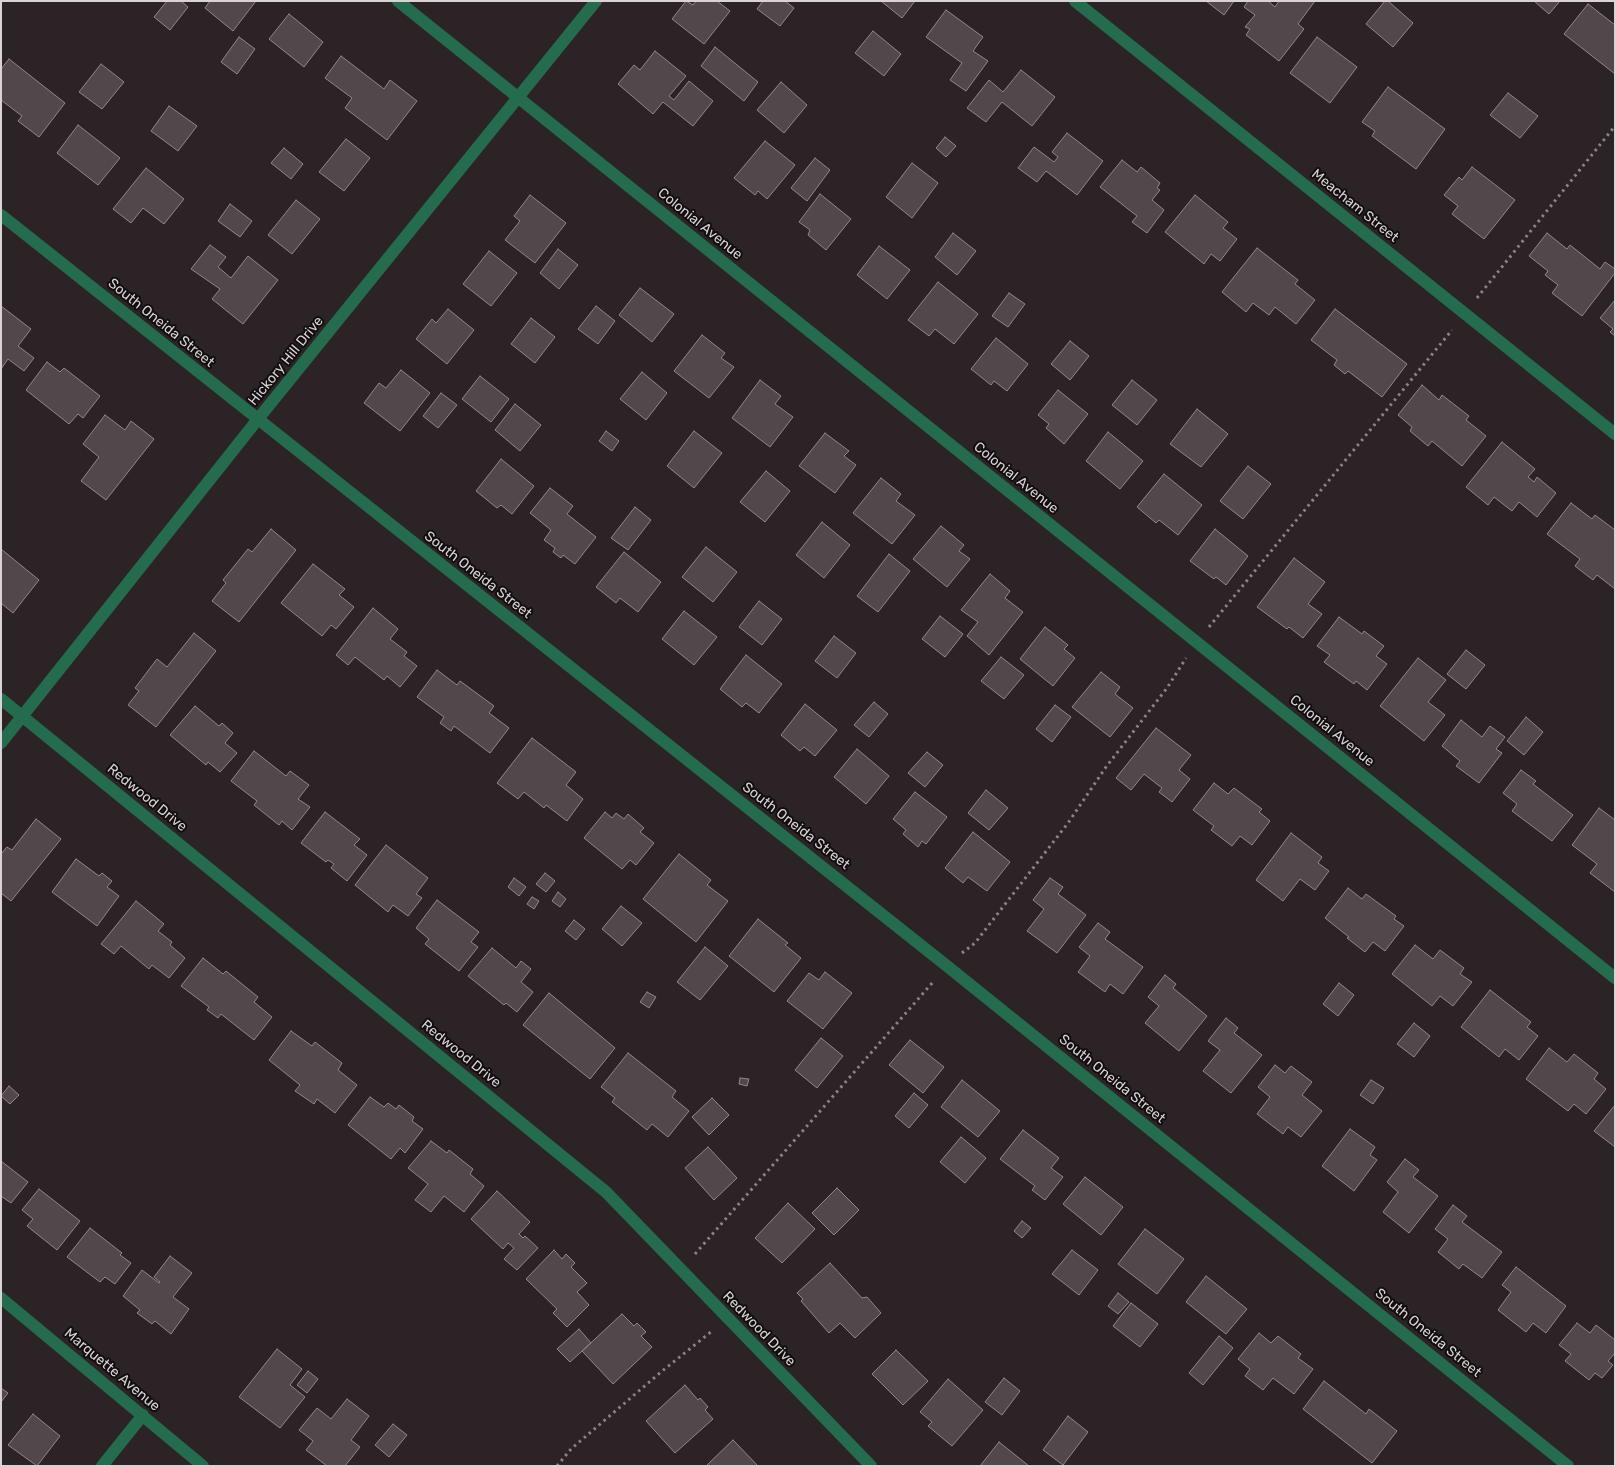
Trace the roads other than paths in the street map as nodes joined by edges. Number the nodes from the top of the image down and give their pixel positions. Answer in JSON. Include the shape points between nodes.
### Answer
{"nodes":[{"id":1,"x":398,"y":1,"type":"edge"},
{"id":2,"x":596,"y":1,"type":"edge"},
{"id":3,"x":1076,"y":1,"type":"edge"},
{"id":4,"x":518,"y":98,"type":"junction"},
{"id":5,"x":1,"y":215,"type":"edge"},
{"id":6,"x":258,"y":419,"type":"junction"},
{"id":7,"x":1615,"y":434,"type":"edge"},
{"id":8,"x":1,"y":699,"type":"edge"},
{"id":9,"x":23,"y":716,"type":"junction"},
{"id":10,"x":1,"y":743,"type":"edge"},
{"id":11,"x":1615,"y":978,"type":"edge"},
{"id":12,"x":1,"y":1298,"type":"edge"},
{"id":13,"x":143,"y":1415,"type":"junction"},
{"id":14,"x":102,"y":1466,"type":"edge"},
{"id":15,"x":203,"y":1466,"type":"edge"},
{"id":16,"x":871,"y":1466,"type":"edge"},
{"id":17,"x":1568,"y":1466,"type":"edge"}],
"edges":[{"from":1,"to":4,"type":"street","name":"Colonial Avenue"},
{"from":2,"to":4,"type":"street","name":"Hickory Hill Drive"},
{"from":3,"to":7,"type":"street","name":"Meacham Street"},
{"from":4,"to":6,"type":"street","name":"Hickory Hill Drive"},
{"from":4,"to":11,"type":"street","name":"Colonial Avenue"},
{"from":5,"to":6,"type":"street","name":"South Oneida Street"},
{"from":6,"to":9,"type":"street","name":"Hickory Hill Drive"},
{"from":6,"to":17,"type":"street","name":"South Oneida Street","via":[[947,966]]},
{"from":8,"to":9,"type":"street","name":"Redwood Drive"},
{"from":9,"to":10,"type":"street","name":"Hickory Hill Drive"},
{"from":9,"to":16,"type":"street","name":"Redwood Drive","via":[[606,1192]]},
{"from":12,"to":13,"type":"street","name":"Marquette Avenue"},
{"from":13,"to":14,"type":"street"},
{"from":13,"to":15,"type":"street","name":"Marquette Avenue"}]}
